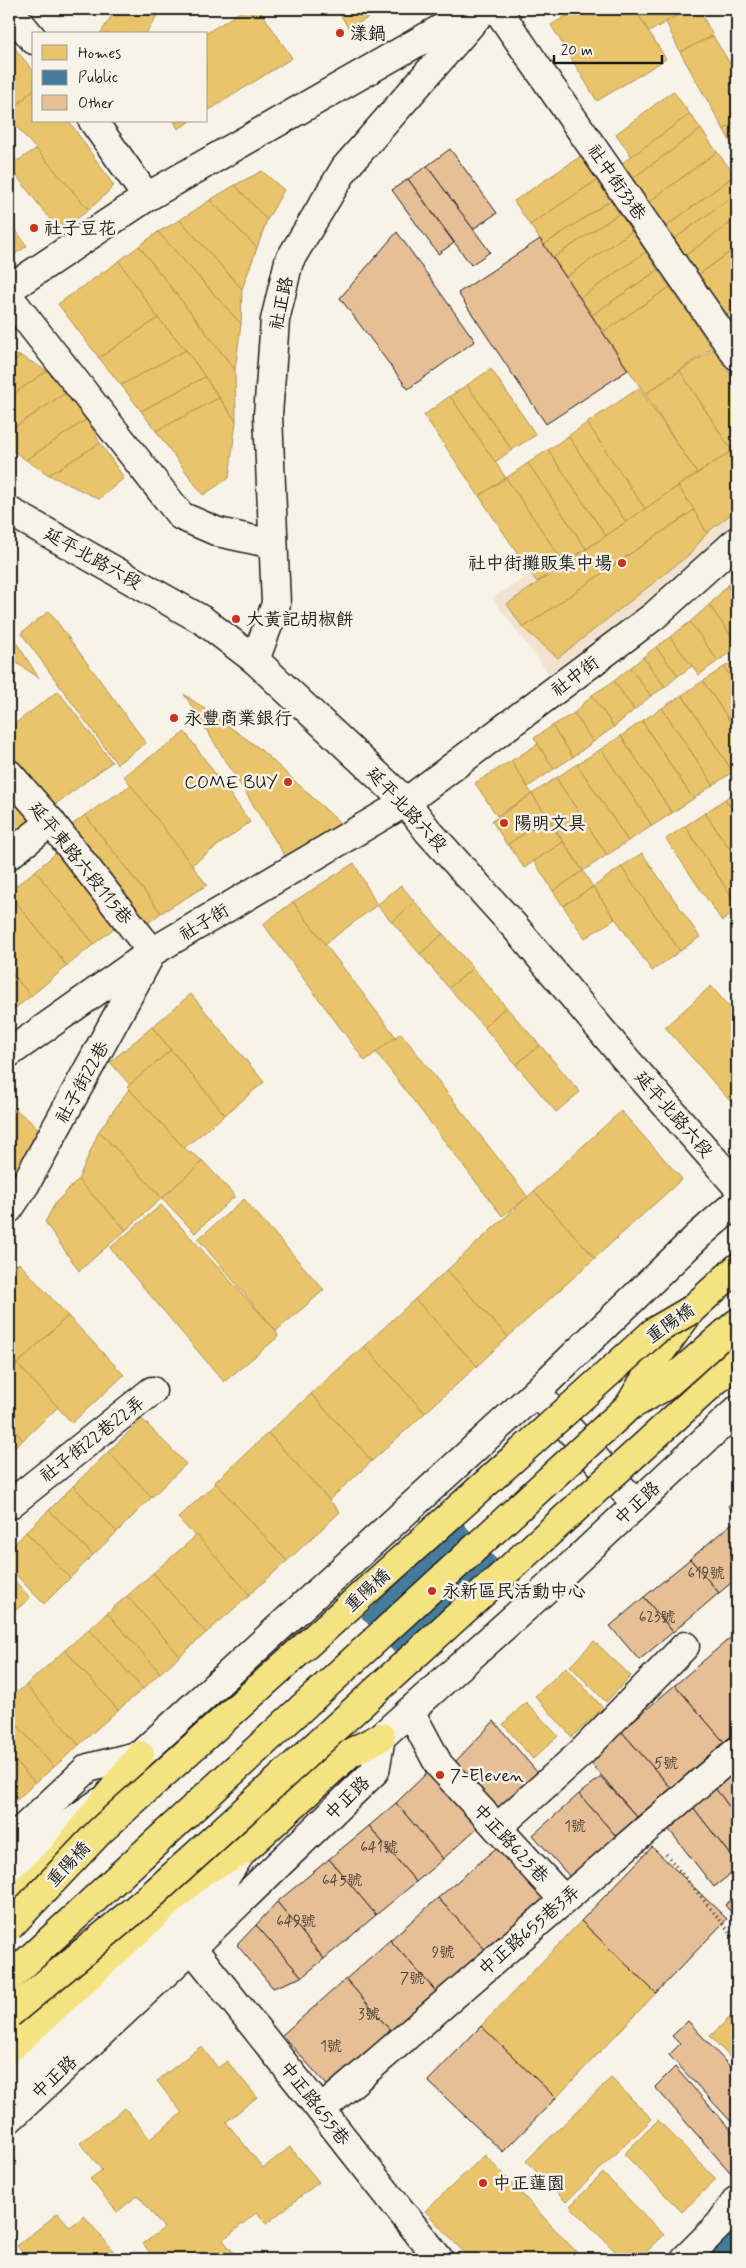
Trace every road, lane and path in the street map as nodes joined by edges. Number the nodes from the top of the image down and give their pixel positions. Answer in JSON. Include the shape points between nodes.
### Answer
{"nodes":[{"id":1,"x":476,"y":9,"type":"edge"},
{"id":2,"x":484,"y":9,"type":"edge"},
{"id":3,"x":497,"y":9,"type":"edge"},
{"id":4,"x":9,"y":10,"type":"edge"},
{"id":5,"x":32,"y":38,"type":"edge"},
{"id":6,"x":93,"y":122,"type":"edge"},
{"id":7,"x":147,"y":197,"type":"junction"},
{"id":8,"x":9,"y":289,"type":"edge"},
{"id":9,"x":9,"y":297,"type":"edge"},
{"id":10,"x":737,"y":356,"type":"edge"},
{"id":11,"x":9,"y":511,"type":"edge"},
{"id":12,"x":737,"y":541,"type":"edge"},
{"id":13,"x":273,"y":544,"type":"junction"},
{"id":14,"x":256,"y":660,"type":"junction"},
{"id":15,"x":9,"y":774,"type":"edge"},
{"id":16,"x":406,"y":802,"type":"junction"},
{"id":17,"x":51,"y":822,"type":"junction"},
{"id":18,"x":9,"y":854,"type":"edge"},
{"id":19,"x":152,"y":952,"type":"junction"},
{"id":20,"x":9,"y":1053,"type":"edge"},
{"id":21,"x":737,"y":1186,"type":"edge"},
{"id":22,"x":737,"y":1202,"type":"edge"},
{"id":23,"x":9,"y":1210,"type":"edge"},
{"id":24,"x":737,"y":1268,"type":"edge"},
{"id":25,"x":690,"y":1310,"type":"junction"},
{"id":26,"x":737,"y":1323,"type":"edge"},
{"id":27,"x":737,"y":1361,"type":"edge"},
{"id":28,"x":152,"y":1392,"type":"dead end"},
{"id":29,"x":536,"y":1392,"type":"junction"},
{"id":30,"x":629,"y":1406,"type":"junction"},
{"id":31,"x":737,"y":1410,"type":"edge"},
{"id":32,"x":636,"y":1504,"type":"junction"},
{"id":33,"x":9,"y":1505,"type":"edge"},
{"id":34,"x":684,"y":1646,"type":"dead end"},
{"id":35,"x":410,"y":1711,"type":"junction"},
{"id":36,"x":381,"y":1737,"type":"junction"},
{"id":37,"x":736,"y":1751,"type":"edge"},
{"id":38,"x":140,"y":1755,"type":"junction"},
{"id":39,"x":108,"y":1797,"type":"junction"},
{"id":40,"x":497,"y":1828,"type":"junction"},
{"id":41,"x":645,"y":1828,"type":"junction"},
{"id":42,"x":9,"y":1842,"type":"edge"},
{"id":43,"x":242,"y":1852,"type":"junction"},
{"id":44,"x":9,"y":1874,"type":"edge"},
{"id":45,"x":564,"y":1900,"type":"junction"},
{"id":46,"x":9,"y":1905,"type":"edge"},
{"id":47,"x":9,"y":1927,"type":"edge"},
{"id":48,"x":737,"y":1941,"type":"edge"},
{"id":49,"x":192,"y":1948,"type":"junction"},
{"id":50,"x":9,"y":1978,"type":"edge"},
{"id":51,"x":9,"y":2014,"type":"edge"},
{"id":52,"x":9,"y":2049,"type":"edge"},
{"id":53,"x":9,"y":2084,"type":"edge"},
{"id":54,"x":321,"y":2110,"type":"junction"},
{"id":55,"x":9,"y":2119,"type":"edge"},
{"id":56,"x":737,"y":2200,"type":"edge"},
{"id":57,"x":439,"y":2259,"type":"edge"},
{"id":58,"x":685,"y":2259,"type":"edge"}],
"edges":[{"from":1,"to":7,"type":"street"},
{"from":2,"to":13,"type":"street","name":"社正路","via":[[345,168],[289,261],[275,320],[268,415]]},
{"from":3,"to":10,"type":"street","name":"社中街33巷"},
{"from":4,"to":5,"type":"street"},
{"from":6,"to":7,"type":"street"},
{"from":7,"to":8,"type":"street"},
{"from":9,"to":13,"type":"street","via":[[181,516],[218,532]]},
{"from":11,"to":14,"type":"street","name":"延平北路六段","via":[[204,621]]},
{"from":12,"to":16,"type":"street","name":"社中街","via":[[654,616]]},
{"from":13,"to":14,"type":"street","name":"社正路","via":[[276,604]]},
{"from":14,"to":16,"type":"street","name":"延平北路六段"},
{"from":15,"to":17,"type":"street","name":"延平東路六段115巷"},
{"from":16,"to":19,"type":"street","name":"社子街"},
{"from":16,"to":21,"type":"street","name":"延平北路六段"},
{"from":17,"to":18,"type":"street"},
{"from":17,"to":19,"type":"street","name":"延平東路六段115巷"},
{"from":19,"to":20,"type":"street","name":"社子街"},
{"from":19,"to":23,"type":"street","name":"社子街22巷"},
{"from":22,"to":29,"type":"street"},
{"from":24,"to":25,"type":"main road","name":"重陽橋"},
{"from":25,"to":30,"type":"main road","bridge":true},
{"from":25,"to":47,"type":"main road","name":"重陽橋","bridge":true,"via":[[655,1332],[100,1831]]},
{"from":26,"to":30,"type":"main road","via":[[665,1386]]},
{"from":27,"to":51,"type":"main road","bridge":true,"via":[[151,1896]]},
{"from":28,"to":33,"type":"street","name":"社子街22巷22弄"},
{"from":29,"to":32,"type":"street"},
{"from":29,"to":38,"type":"street"},
{"from":30,"to":50,"type":"main road","bridge":true},
{"from":31,"to":32,"type":"street","name":"中正路"},
{"from":32,"to":35,"type":"street","name":"中正路"},
{"from":34,"to":40,"type":"street","via":[[582,1752]]},
{"from":35,"to":36,"type":"street","name":"中正路"},
{"from":35,"to":40,"type":"street","name":"中正路625巷","via":[[439,1765]]},
{"from":36,"to":43,"type":"main road","via":[[350,1753]]},
{"from":36,"to":49,"type":"street","name":"中正路","via":[[375,1771]]},
{"from":37,"to":41,"type":"street","name":"中正路655巷3弄"},
{"from":38,"to":39,"type":"main road"},
{"from":38,"to":42,"type":"street","via":[[88,1768]]},
{"from":39,"to":44,"type":"street","name":"重陽橋","via":[[45,1840]]},
{"from":39,"to":46,"type":"main road","via":[[60,1858]]},
{"from":40,"to":45,"type":"street","name":"中正路625巷"},
{"from":41,"to":45,"type":"street","name":"中正路655巷3弄"},
{"from":41,"to":48,"type":"path"},
{"from":43,"to":52,"type":"main road","via":[[203,1871]]},
{"from":43,"to":53,"type":"street","via":[[218,1888]]},
{"from":45,"to":54,"type":"street","name":"中正路655巷3弄"},
{"from":49,"to":54,"type":"street","name":"中正路655巷"},
{"from":49,"to":55,"type":"street","name":"中正路"},
{"from":54,"to":57,"type":"street","name":"中正路655巷"},
{"from":56,"to":58,"type":"street","via":[[720,2224]]}]}
